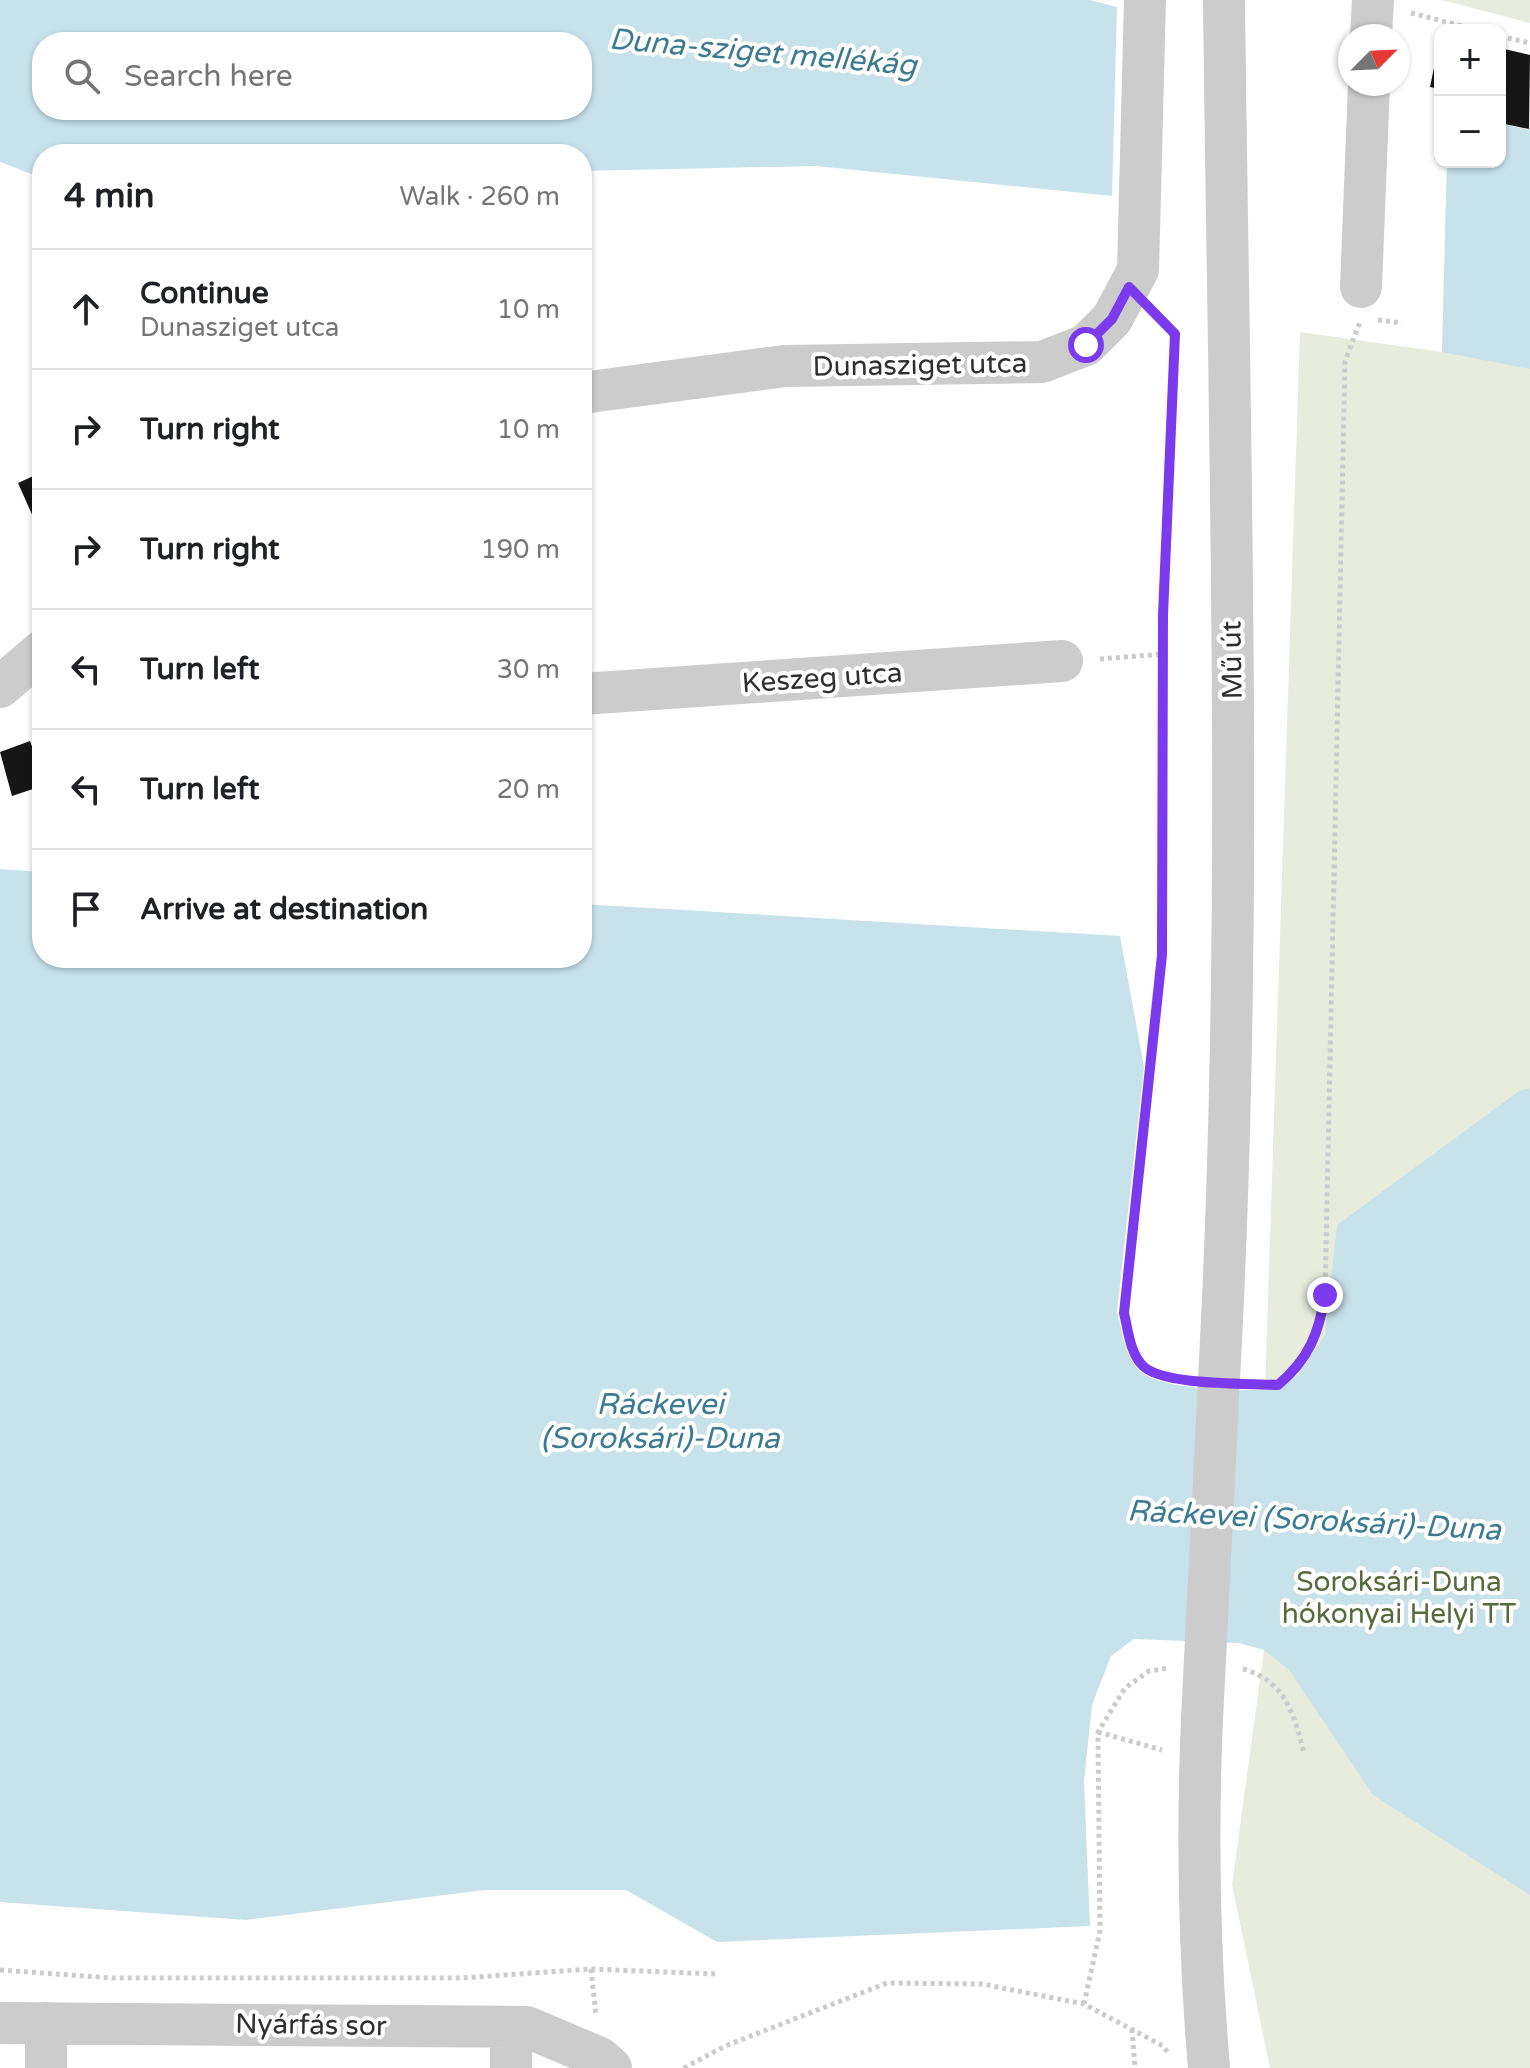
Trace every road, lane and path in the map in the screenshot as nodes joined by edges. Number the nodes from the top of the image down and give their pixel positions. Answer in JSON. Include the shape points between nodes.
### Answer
{"nodes":[{"id":1,"x":1145,"y":0,"type":"edge"},
{"id":2,"x":1224,"y":0,"type":"edge"},
{"id":3,"x":1372,"y":13,"type":"edge"},
{"id":4,"x":1441,"y":24,"type":"edge"},
{"id":5,"x":1506,"y":37,"type":"edge"},
{"id":6,"x":1530,"y":43,"type":"edge"},
{"id":7,"x":1369,"y":96,"type":"edge"},
{"id":8,"x":1129,"y":287,"type":"junction"},
{"id":9,"x":1361,"y":303,"type":"joint"},
{"id":10,"x":592,"y":392,"type":"edge"},
{"id":11,"x":1163,"y":654,"type":"junction"},
{"id":12,"x":32,"y":660,"type":"edge"},
{"id":13,"x":1062,"y":661,"type":"joint"},
{"id":14,"x":0,"y":687,"type":"edge"},
{"id":15,"x":592,"y":693,"type":"edge"},
{"id":16,"x":1194,"y":1379,"type":"dead end"},
{"id":17,"x":1250,"y":1383,"type":"dead end"},
{"id":18,"x":1165,"y":1668,"type":"dead end"},
{"id":19,"x":1237,"y":1668,"type":"dead end"},
{"id":20,"x":1098,"y":1732,"type":"junction"},
{"id":21,"x":1167,"y":1751,"type":"dead end"},
{"id":22,"x":1304,"y":1753,"type":"dead end"},
{"id":23,"x":0,"y":1970,"type":"edge"},
{"id":24,"x":715,"y":1974,"type":"dead end"},
{"id":25,"x":1084,"y":2004,"type":"junction"},
{"id":26,"x":0,"y":2023,"type":"edge"},
{"id":27,"x":46,"y":2023,"type":"junction"},
{"id":28,"x":511,"y":2027,"type":"junction"},
{"id":29,"x":1132,"y":2028,"type":"junction"},
{"id":30,"x":46,"y":2068,"type":"edge"},
{"id":31,"x":511,"y":2068,"type":"edge"},
{"id":32,"x":611,"y":2068,"type":"edge"},
{"id":33,"x":684,"y":2068,"type":"edge"},
{"id":34,"x":1135,"y":2068,"type":"edge"},
{"id":35,"x":1170,"y":2068,"type":"edge"},
{"id":36,"x":1209,"y":2068,"type":"edge"}],
"edges":[{"from":1,"to":8,"type":"street","name":"Dunasziget utca","via":[[1138,270]]},
{"from":2,"to":36,"type":"street","name":"Mű út","bridge":true,"via":[[1233,848],[1230,1150],[1197,1832]]},
{"from":3,"to":4,"type":"path"},
{"from":5,"to":6,"type":"path"},
{"from":7,"to":9,"type":"street"},
{"from":8,"to":10,"type":"street","name":"Dunasziget utca","via":[[1112,319],[1086,345],[1042,362],[785,366]]},
{"from":8,"to":11,"type":"path","via":[[1175,334]]},
{"from":9,"to":17,"type":"path","via":[[1345,361],[1325,1295],[1319,1333],[1294,1372],[1278,1385]]},
{"from":11,"to":13,"type":"path"},
{"from":11,"to":16,"type":"path","via":[[1162,955],[1124,1313],[1143,1367],[1166,1377]]},
{"from":12,"to":14,"type":"street"},
{"from":13,"to":15,"type":"street","name":"Keszeg utca"},
{"from":18,"to":20,"type":"path","via":[[1149,1671],[1125,1688]]},
{"from":19,"to":22,"type":"path","via":[[1283,1693]]},
{"from":20,"to":21,"type":"path"},
{"from":20,"to":25,"type":"path","via":[[1100,1931]]},
{"from":23,"to":24,"type":"path","via":[[112,1978],[461,1978],[591,1969]]},
{"from":25,"to":29,"type":"path"},
{"from":25,"to":33,"type":"path","via":[[982,1984],[887,1983],[725,2046]]},
{"from":26,"to":27,"type":"street","name":"Nyárfás sor"},
{"from":27,"to":28,"type":"street","name":"Nyárfás sor"},
{"from":27,"to":30,"type":"street"},
{"from":28,"to":31,"type":"street"},
{"from":28,"to":32,"type":"street","name":"Nyárfás sor","via":[[527,2027],[600,2058]]},
{"from":29,"to":34,"type":"path"},
{"from":29,"to":35,"type":"path","via":[[1163,2046]]}]}
